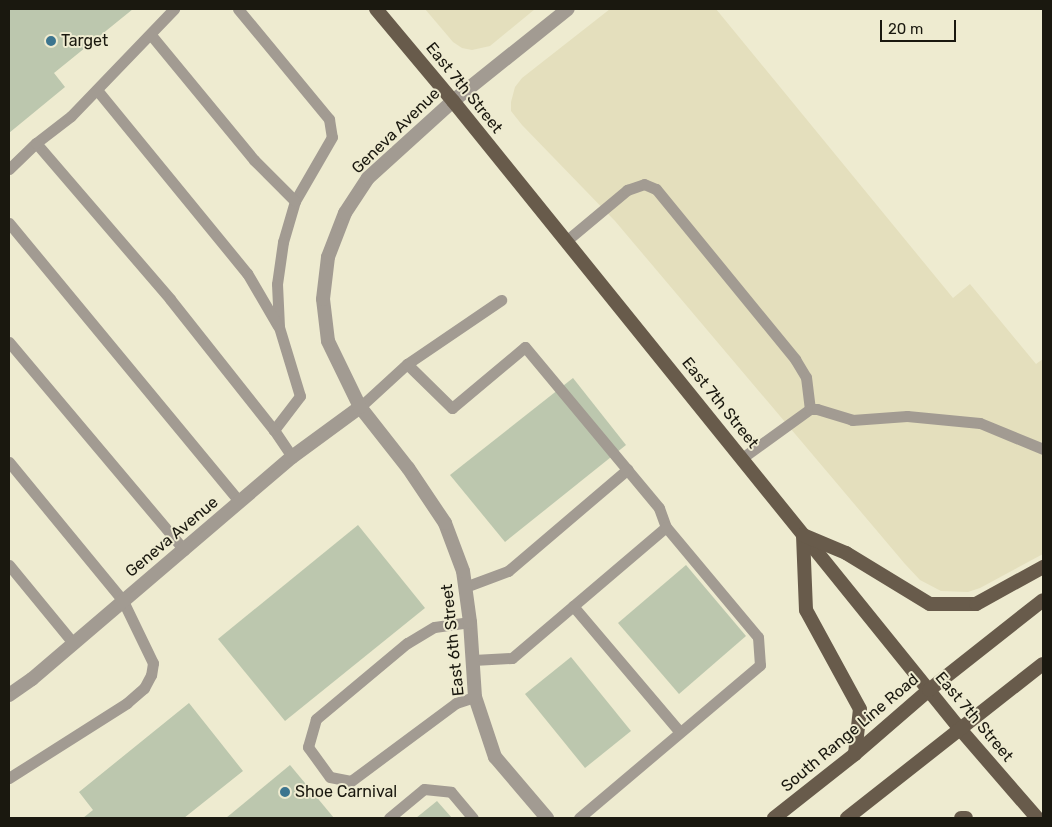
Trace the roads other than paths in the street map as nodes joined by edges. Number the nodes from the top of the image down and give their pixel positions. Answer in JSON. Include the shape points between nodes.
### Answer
{"nodes":[{"id":1,"x":174,"y":9,"type":"edge"},
{"id":2,"x":238,"y":9,"type":"edge"},
{"id":3,"x":376,"y":9,"type":"edge"},
{"id":4,"x":568,"y":9,"type":"edge"},
{"id":5,"x":152,"y":35,"type":"junction"},
{"id":6,"x":97,"y":90,"type":"junction"},
{"id":7,"x":453,"y":101,"type":"junction"},
{"id":8,"x":36,"y":143,"type":"junction"},
{"id":9,"x":9,"y":169,"type":"edge"},
{"id":10,"x":295,"y":201,"type":"junction"},
{"id":11,"x":9,"y":223,"type":"edge"},
{"id":12,"x":566,"y":241,"type":"junction"},
{"id":13,"x":501,"y":300,"type":"dead end"},
{"id":14,"x":279,"y":327,"type":"junction"},
{"id":15,"x":9,"y":342,"type":"edge"},
{"id":16,"x":407,"y":364,"type":"junction"},
{"id":17,"x":360,"y":407,"type":"junction"},
{"id":18,"x":810,"y":409,"type":"junction"},
{"id":19,"x":274,"y":430,"type":"junction"},
{"id":20,"x":1043,"y":449,"type":"edge"},
{"id":21,"x":292,"y":457,"type":"junction"},
{"id":22,"x":742,"y":458,"type":"junction"},
{"id":23,"x":9,"y":462,"type":"edge"},
{"id":24,"x":628,"y":470,"type":"junction"},
{"id":25,"x":240,"y":502,"type":"junction"},
{"id":26,"x":666,"y":527,"type":"junction"},
{"id":27,"x":803,"y":535,"type":"junction"},
{"id":28,"x":184,"y":550,"type":"junction"},
{"id":29,"x":9,"y":565,"type":"edge"},
{"id":30,"x":1043,"y":568,"type":"edge"},
{"id":31,"x":465,"y":587,"type":"junction"},
{"id":32,"x":1043,"y":600,"type":"edge"},
{"id":33,"x":124,"y":601,"type":"junction"},
{"id":34,"x":573,"y":606,"type":"junction"},
{"id":35,"x":470,"y":622,"type":"junction"},
{"id":36,"x":74,"y":644,"type":"junction"},
{"id":37,"x":472,"y":660,"type":"junction"},
{"id":38,"x":1043,"y":664,"type":"edge"},
{"id":39,"x":929,"y":690,"type":"junction"},
{"id":40,"x":9,"y":695,"type":"edge"},
{"id":41,"x":476,"y":697,"type":"junction"},
{"id":42,"x":960,"y":729,"type":"junction"},
{"id":43,"x":680,"y":732,"type":"junction"},
{"id":44,"x":855,"y":754,"type":"junction"},
{"id":45,"x":9,"y":778,"type":"edge"},
{"id":46,"x":390,"y":818,"type":"edge"},
{"id":47,"x":473,"y":818,"type":"edge"},
{"id":48,"x":547,"y":818,"type":"edge"},
{"id":49,"x":579,"y":818,"type":"edge"},
{"id":50,"x":774,"y":818,"type":"edge"},
{"id":51,"x":847,"y":818,"type":"edge"},
{"id":52,"x":961,"y":818,"type":"edge"},
{"id":53,"x":966,"y":818,"type":"edge"},
{"id":54,"x":1037,"y":818,"type":"edge"}],
"edges":[{"from":1,"to":5,"type":"lane"},
{"from":2,"to":10,"type":"lane","via":[[329,118],[332,138]]},
{"from":3,"to":7,"type":"main road","name":"East 7th Street"},
{"from":4,"to":7,"type":"street","name":"Geneva Avenue"},
{"from":5,"to":6,"type":"lane"},
{"from":5,"to":10,"type":"lane","via":[[254,160]]},
{"from":6,"to":8,"type":"lane","via":[[71,116]]},
{"from":6,"to":14,"type":"lane","via":[[247,273]]},
{"from":7,"to":12,"type":"main road","name":"East 7th Street"},
{"from":7,"to":17,"type":"street","name":"Geneva Avenue","via":[[368,178],[345,213],[328,257],[323,299],[328,341]]},
{"from":8,"to":9,"type":"lane"},
{"from":8,"to":19,"type":"lane","via":[[170,299]]},
{"from":10,"to":14,"type":"lane","via":[[283,242],[277,284]]},
{"from":11,"to":25,"type":"lane"},
{"from":12,"to":18,"type":"lane","via":[[626,190],[644,184],[656,189],[795,359],[806,377]]},
{"from":12,"to":22,"type":"main road","name":"East 7th Street"},
{"from":13,"to":16,"type":"lane","name":"Geneva Avenue"},
{"from":14,"to":19,"type":"lane","via":[[300,396]]},
{"from":15,"to":28,"type":"lane"},
{"from":16,"to":17,"type":"lane","name":"Geneva Avenue"},
{"from":16,"to":24,"type":"lane","via":[[452,408],[525,347]]},
{"from":17,"to":21,"type":"street","name":"Geneva Avenue"},
{"from":17,"to":31,"type":"street","name":"East 6th Street","via":[[408,468],[444,523],[463,571]]},
{"from":18,"to":20,"type":"lane","via":[[852,420],[907,416],[980,422]]},
{"from":18,"to":22,"type":"lane"},
{"from":19,"to":21,"type":"lane"},
{"from":21,"to":25,"type":"street","name":"Geneva Avenue"},
{"from":22,"to":27,"type":"main road","name":"East 7th Street"},
{"from":23,"to":33,"type":"lane"},
{"from":24,"to":26,"type":"lane","via":[[659,508]]},
{"from":24,"to":31,"type":"lane","via":[[508,571]]},
{"from":25,"to":28,"type":"street","name":"Geneva Avenue"},
{"from":26,"to":34,"type":"lane"},
{"from":26,"to":43,"type":"lane","via":[[758,637],[760,666]]},
{"from":27,"to":30,"type":"main road","via":[[846,553],[930,604],[976,604]]},
{"from":27,"to":39,"type":"main road","name":"East 7th Street"},
{"from":27,"to":44,"type":"main road","via":[[806,610],[860,709]]},
{"from":28,"to":33,"type":"street","name":"Geneva Avenue"},
{"from":29,"to":36,"type":"lane"},
{"from":31,"to":35,"type":"street","name":"East 6th Street"},
{"from":32,"to":39,"type":"main road","name":"South Range Line Road"},
{"from":33,"to":36,"type":"street","name":"Geneva Avenue"},
{"from":33,"to":45,"type":"lane","via":[[153,663],[144,688],[127,703]]},
{"from":34,"to":37,"type":"lane","via":[[512,658]]},
{"from":34,"to":43,"type":"lane"},
{"from":35,"to":37,"type":"street","name":"East 6th Street"},
{"from":35,"to":41,"type":"lane","via":[[434,627],[407,643],[316,719],[308,747],[330,777],[351,781],[456,702]]},
{"from":36,"to":40,"type":"street","name":"Geneva Avenue"},
{"from":37,"to":41,"type":"street","name":"East 6th Street"},
{"from":38,"to":42,"type":"main road"},
{"from":39,"to":42,"type":"main road","name":"East 7th Street"},
{"from":39,"to":44,"type":"main road","name":"South Range Line Road"},
{"from":41,"to":48,"type":"street","name":"East 6th Street","via":[[495,756]]},
{"from":42,"to":51,"type":"main road"},
{"from":42,"to":54,"type":"main road","name":"East 7th Street"},
{"from":43,"to":49,"type":"lane"},
{"from":44,"to":50,"type":"main road","name":"South Range Line Road"},
{"from":46,"to":47,"type":"lane","via":[[424,789],[451,792]]},
{"from":52,"to":53,"type":"main road"}]}
